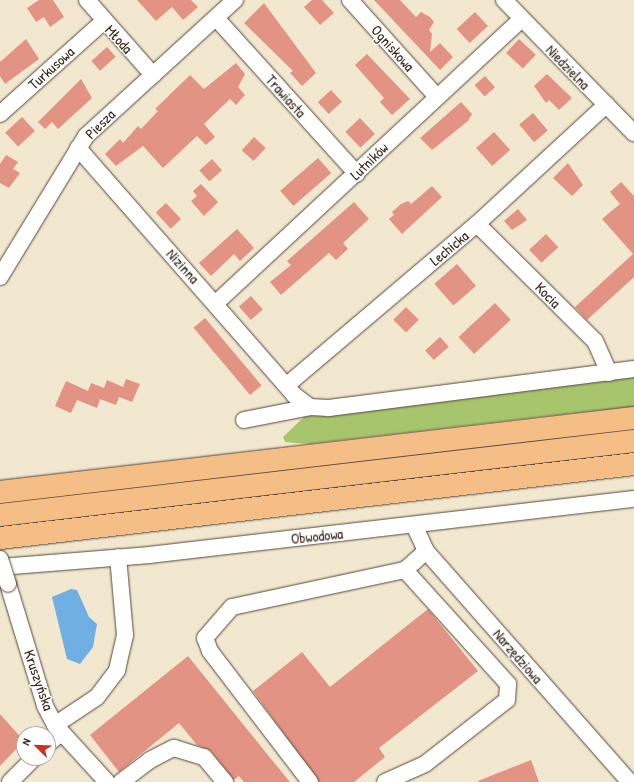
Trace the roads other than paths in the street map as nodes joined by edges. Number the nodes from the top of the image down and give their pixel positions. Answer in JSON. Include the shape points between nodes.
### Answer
{"nodes":[{"id":1,"x":87,"y":0,"type":"edge"},
{"id":2,"x":350,"y":0,"type":"edge"},
{"id":3,"x":504,"y":0,"type":"edge"},
{"id":4,"x":228,"y":2,"type":"edge"},
{"id":5,"x":216,"y":18,"type":"junction"},
{"id":6,"x":522,"y":19,"type":"junction"},
{"id":7,"x":103,"y":22,"type":"junction"},
{"id":8,"x":153,"y":75,"type":"junction"},
{"id":9,"x":436,"y":96,"type":"junction"},
{"id":10,"x":606,"y":105,"type":"junction"},
{"id":11,"x":0,"y":114,"type":"edge"},
{"id":12,"x":634,"y":133,"type":"edge"},
{"id":13,"x":78,"y":148,"type":"junction"},
{"id":14,"x":357,"y":174,"type":"junction"},
{"id":15,"x":477,"y":224,"type":"junction"},
{"id":16,"x":0,"y":277,"type":"edge"},
{"id":17,"x":216,"y":303,"type":"junction"},
{"id":18,"x":634,"y":369,"type":"edge"},
{"id":19,"x":609,"y":373,"type":"junction"},
{"id":20,"x":287,"y":385,"type":"junction"},
{"id":21,"x":310,"y":407,"type":"junction"},
{"id":22,"x":634,"y":418,"type":"edge"},
{"id":23,"x":244,"y":420,"type":"dead end"},
{"id":24,"x":634,"y":442,"type":"edge"},
{"id":25,"x":634,"y":464,"type":"edge"},
{"id":26,"x":0,"y":492,"type":"edge"},
{"id":27,"x":634,"y":499,"type":"edge"},
{"id":28,"x":0,"y":515,"type":"edge"},
{"id":29,"x":414,"y":525,"type":"junction"},
{"id":30,"x":0,"y":538,"type":"edge"},
{"id":31,"x":426,"y":551,"type":"junction"},
{"id":32,"x":118,"y":557,"type":"junction"},
{"id":33,"x":0,"y":559,"type":"edge"},
{"id":34,"x":0,"y":567,"type":"edge"},
{"id":35,"x":405,"y":570,"type":"junction"},
{"id":36,"x":59,"y":728,"type":"junction"},
{"id":37,"x":56,"y":732,"type":"edge"},
{"id":38,"x":26,"y":766,"type":"edge"},
{"id":39,"x":10,"y":782,"type":"edge"},
{"id":40,"x":106,"y":782,"type":"edge"},
{"id":41,"x":121,"y":782,"type":"edge"},
{"id":42,"x":225,"y":782,"type":"edge"},
{"id":43,"x":310,"y":782,"type":"edge"},
{"id":44,"x":385,"y":782,"type":"edge"},
{"id":45,"x":630,"y":782,"type":"edge"}],
"edges":[{"from":1,"to":7,"type":"street","name":"Młoda"},
{"from":2,"to":9,"type":"street","name":"Ogniskowa"},
{"from":3,"to":6,"type":"street","name":"Niedzielna"},
{"from":4,"to":5,"type":"street","name":"Piesza"},
{"from":5,"to":8,"type":"street","name":"Piesza"},
{"from":5,"to":14,"type":"street","name":"Trawiasta"},
{"from":6,"to":9,"type":"street","name":"Lutników"},
{"from":6,"to":10,"type":"street","name":"Niedzielna"},
{"from":7,"to":8,"type":"street","name":"Młoda"},
{"from":7,"to":11,"type":"street","name":"Turkusowa"},
{"from":8,"to":13,"type":"street","name":"Piesza"},
{"from":9,"to":14,"type":"street","name":"Lutników"},
{"from":10,"to":12,"type":"street","name":"Niedzielna"},
{"from":10,"to":15,"type":"street","name":"Lechicka"},
{"from":13,"to":16,"type":"street","name":"Piesza"},
{"from":13,"to":17,"type":"street","name":"Nizinna"},
{"from":14,"to":17,"type":"street","name":"Lutników"},
{"from":15,"to":19,"type":"street","name":"Kocia","via":[[595,341]]},
{"from":15,"to":20,"type":"street","name":"Lechicka"},
{"from":17,"to":20,"type":"street","name":"Nizinna"},
{"from":18,"to":19,"type":"street"},
{"from":19,"to":21,"type":"street","via":[[329,408]]},
{"from":20,"to":21,"type":"street","name":"Nizinna"},
{"from":21,"to":23,"type":"street"},
{"from":22,"to":26,"type":"highway"},
{"from":24,"to":28,"type":"highway"},
{"from":25,"to":30,"type":"highway"},
{"from":27,"to":29,"type":"street","name":"Obwodowa"},
{"from":29,"to":31,"type":"street","name":"Narzędziowa"},
{"from":29,"to":32,"type":"street","name":"Obwodowa"},
{"from":31,"to":35,"type":"street"},
{"from":31,"to":45,"type":"street","name":"Narzędziowa"},
{"from":32,"to":34,"type":"street","name":"Obwodowa"},
{"from":32,"to":36,"type":"street","via":[[125,635],[117,670],[96,697]]},
{"from":33,"to":36,"type":"street","name":"Kruszyńska","bridge":true,"via":[[45,706]]},
{"from":35,"to":43,"type":"street","via":[[232,607],[205,638],[210,651]]},
{"from":35,"to":44,"type":"street","via":[[508,684],[507,700],[426,764]]},
{"from":36,"to":37,"type":"street"},
{"from":36,"to":40,"type":"street","name":"Kruszyńska"},
{"from":38,"to":39,"type":"street"},
{"from":41,"to":42,"type":"street","via":[[150,760],[174,748],[204,757]]}]}
